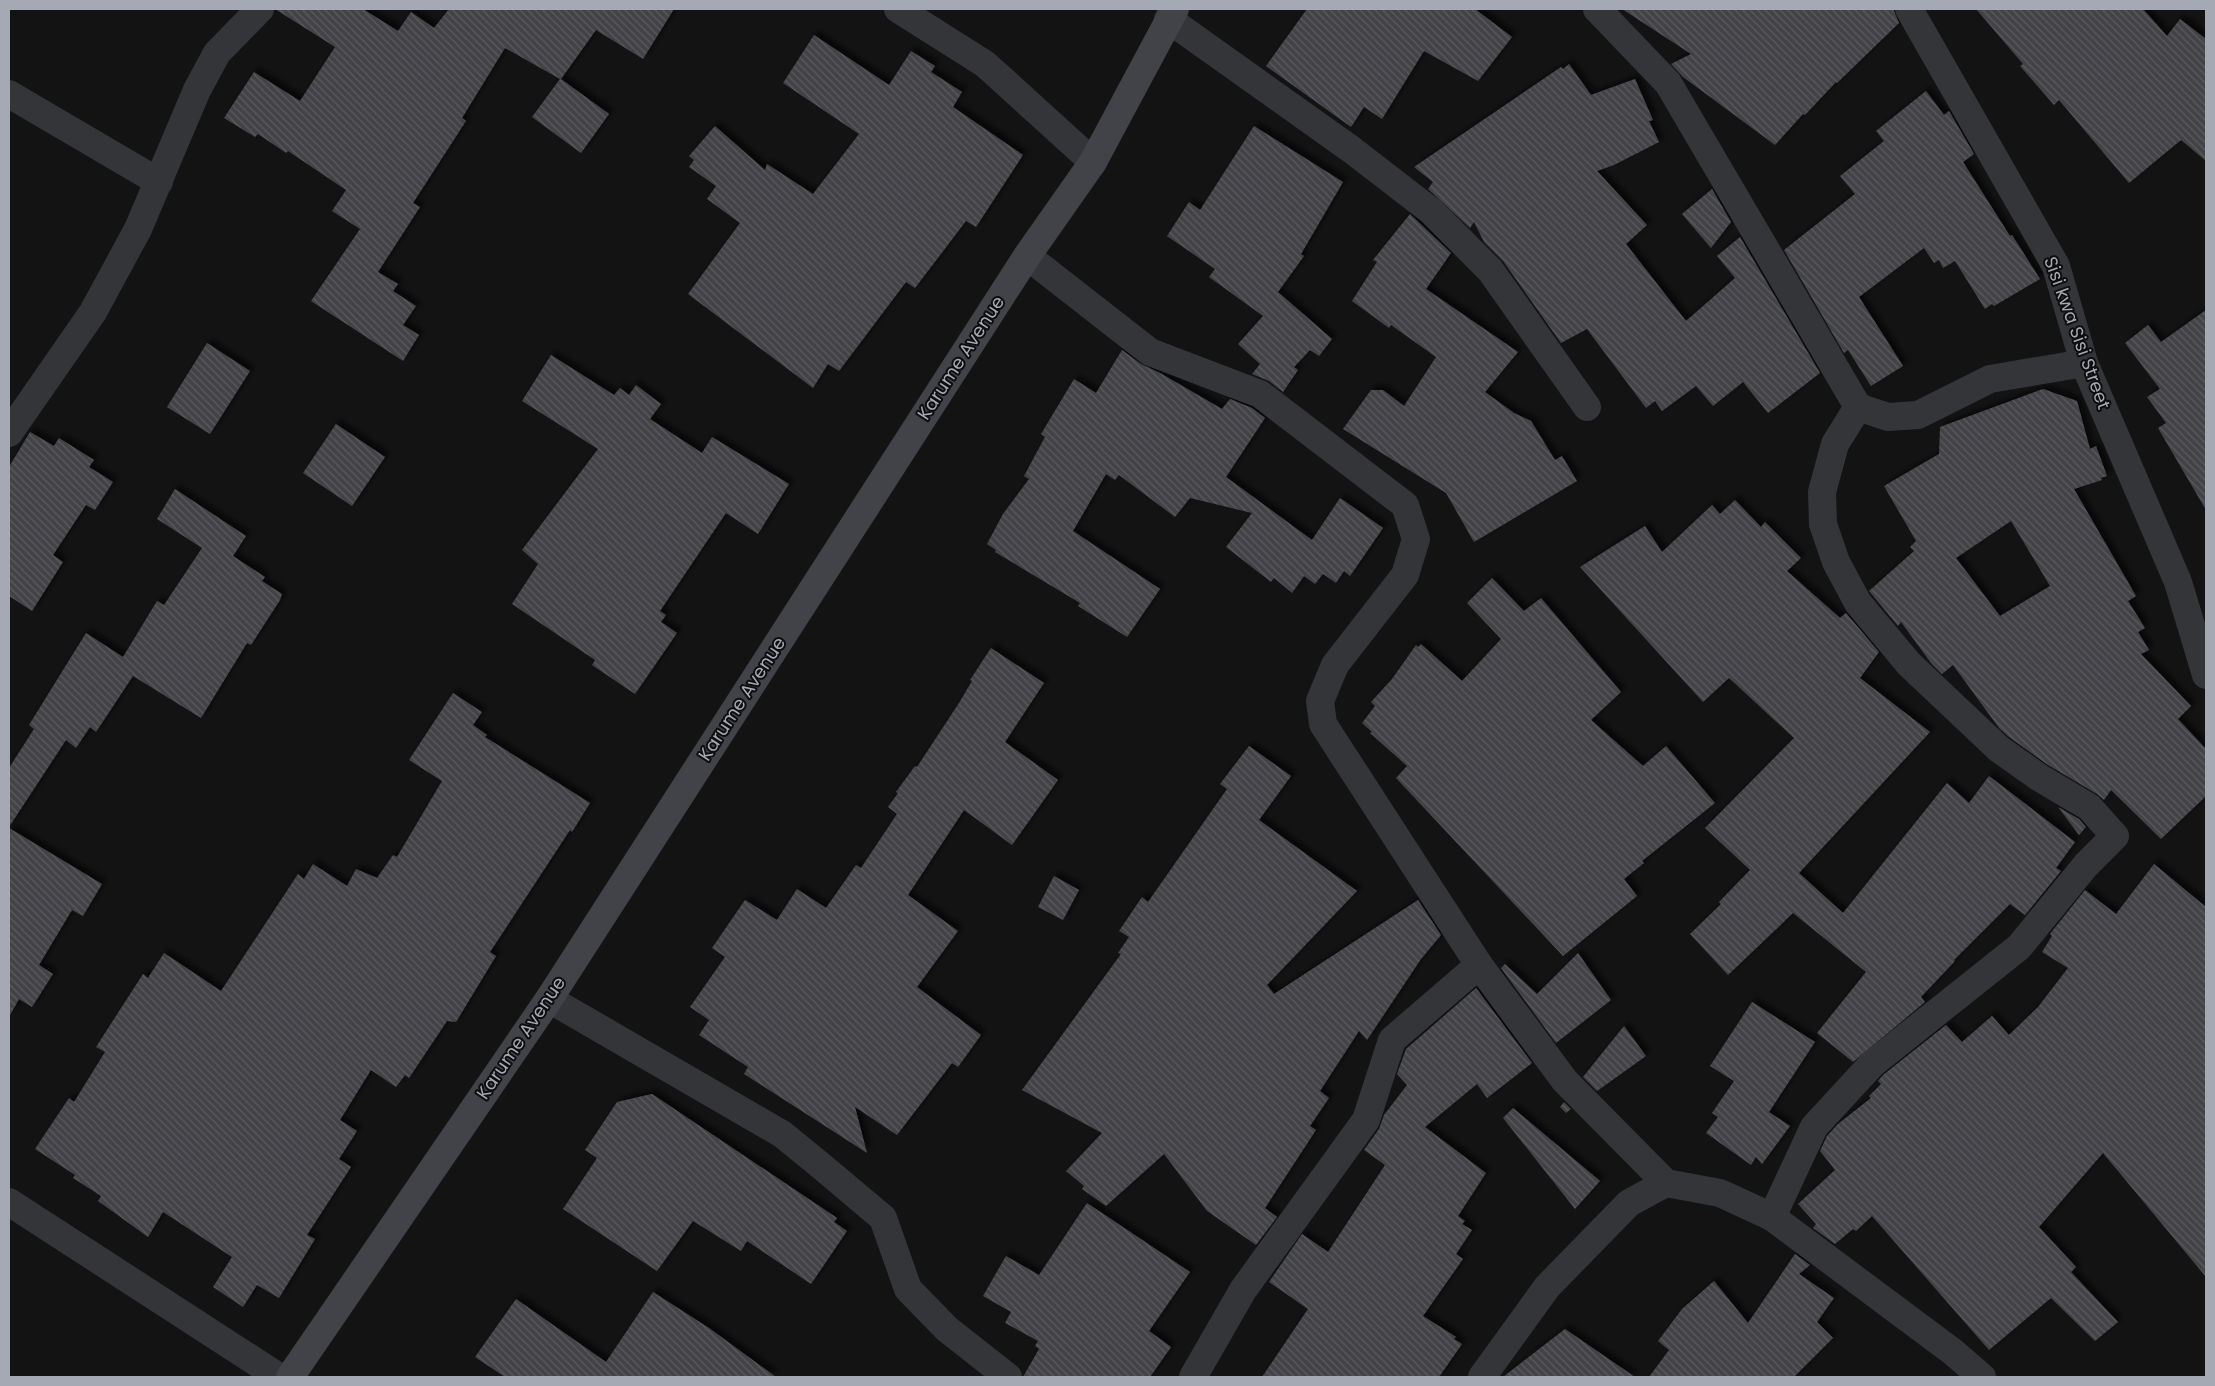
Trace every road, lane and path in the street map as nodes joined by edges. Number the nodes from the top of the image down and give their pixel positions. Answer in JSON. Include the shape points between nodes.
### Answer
{"nodes":[{"id":1,"x":260,"y":9,"type":"edge"},
{"id":2,"x":898,"y":9,"type":"edge"},
{"id":3,"x":1597,"y":9,"type":"edge"},
{"id":4,"x":1909,"y":9,"type":"edge"},
{"id":5,"x":1171,"y":14,"type":"edge"},
{"id":6,"x":9,"y":94,"type":"edge"},
{"id":7,"x":1093,"y":162,"type":"junction"},
{"id":8,"x":159,"y":182,"type":"junction"},
{"id":9,"x":1027,"y":256,"type":"junction"},
{"id":10,"x":2084,"y":363,"type":"junction"},
{"id":11,"x":1586,"y":407,"type":"dead end"},
{"id":12,"x":1858,"y":407,"type":"junction"},
{"id":13,"x":9,"y":432,"type":"edge"},
{"id":14,"x":2206,"y":675,"type":"edge"},
{"id":15,"x":1479,"y":965,"type":"junction"},
{"id":16,"x":549,"y":998,"type":"junction"},
{"id":17,"x":1666,"y":1183,"type":"junction"},
{"id":18,"x":9,"y":1202,"type":"edge"},
{"id":19,"x":1772,"y":1217,"type":"junction"},
{"id":20,"x":279,"y":1377,"type":"edge"},
{"id":21,"x":290,"y":1377,"type":"edge"},
{"id":22,"x":1008,"y":1377,"type":"edge"},
{"id":23,"x":1193,"y":1377,"type":"edge"},
{"id":24,"x":1482,"y":1377,"type":"edge"},
{"id":25,"x":1982,"y":1377,"type":"edge"}],
"edges":[{"from":1,"to":8,"type":"street","via":[[217,53],[197,90]]},
{"from":2,"to":7,"type":"street","via":[[985,64]]},
{"from":3,"to":12,"type":"street","via":[[1668,83]]},
{"from":4,"to":10,"type":"street","name":"Sisi kwa Sisi Street","via":[[2056,266]]},
{"from":5,"to":7,"type":"main road","name":"Karume Avenue"},
{"from":5,"to":11,"type":"street","via":[[1432,211],[1490,270]]},
{"from":6,"to":8,"type":"street"},
{"from":7,"to":9,"type":"main road","name":"Karume Avenue"},
{"from":8,"to":13,"type":"street","via":[[138,229],[93,312]]},
{"from":9,"to":15,"type":"street","via":[[1150,352],[1260,394],[1405,505],[1416,539],[1405,575],[1335,665],[1320,702],[1323,724]]},
{"from":9,"to":16,"type":"main road","name":"Karume Avenue"},
{"from":10,"to":12,"type":"street","via":[[1990,379],[1918,415],[1888,417]]},
{"from":10,"to":14,"type":"street","name":"Sisi kwa Sisi Street","via":[[2178,582]]},
{"from":12,"to":19,"type":"street","via":[[1835,444],[1822,492],[1824,524],[1836,562],[1858,603],[1909,664],[1999,749],[2088,806],[2115,836],[2086,865],[2019,947],[1872,1064],[1814,1127]]},
{"from":15,"to":17,"type":"street","via":[[1566,1080]]},
{"from":15,"to":23,"type":"street","via":[[1392,1040],[1366,1120],[1243,1290]]},
{"from":16,"to":21,"type":"main road","name":"Karume Avenue"},
{"from":16,"to":22,"type":"street","via":[[782,1134],[820,1165],[883,1218],[908,1289],[947,1329]]},
{"from":17,"to":19,"type":"street","via":[[1720,1193]]},
{"from":17,"to":24,"type":"street","via":[[1629,1203],[1546,1287]]},
{"from":18,"to":20,"type":"street"},
{"from":19,"to":25,"type":"street"}]}
